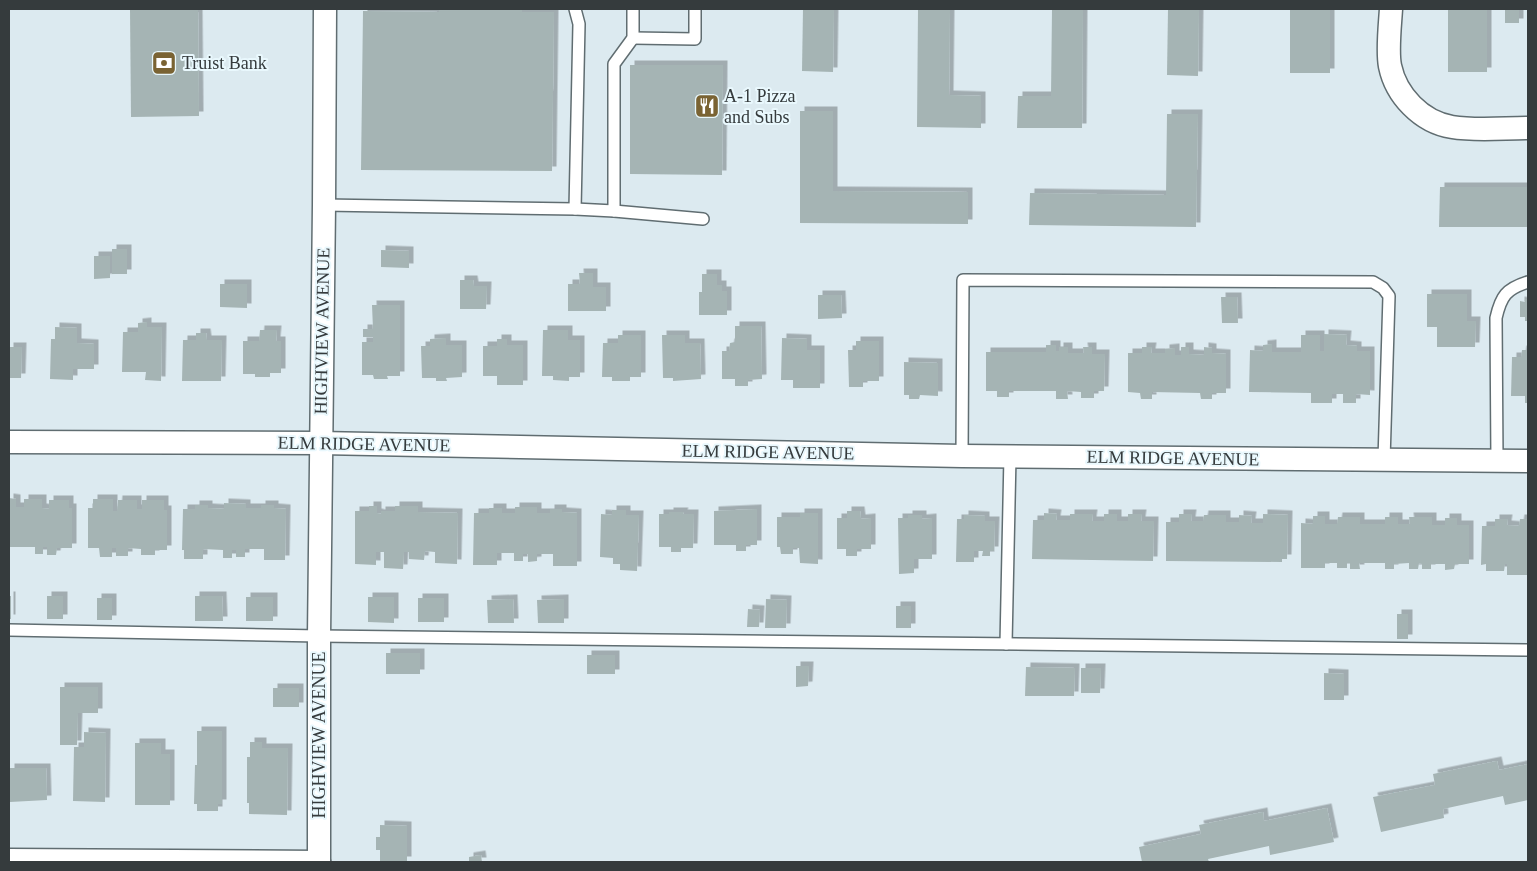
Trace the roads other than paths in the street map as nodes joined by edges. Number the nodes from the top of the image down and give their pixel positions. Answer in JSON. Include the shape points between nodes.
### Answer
{"nodes":[{"id":1,"x":325,"y":9,"type":"edge"},
{"id":2,"x":575,"y":9,"type":"edge"},
{"id":3,"x":633,"y":9,"type":"edge"},
{"id":4,"x":696,"y":9,"type":"edge"},
{"id":5,"x":1391,"y":9,"type":"edge"},
{"id":6,"x":633,"y":38,"type":"junction"},
{"id":7,"x":1528,"y":128,"type":"edge"},
{"id":8,"x":324,"y":205,"type":"junction"},
{"id":9,"x":575,"y":209,"type":"junction"},
{"id":10,"x":614,"y":211,"type":"junction"},
{"id":11,"x":703,"y":219,"type":"dead end"},
{"id":12,"x":1528,"y":282,"type":"edge"},
{"id":13,"x":9,"y":442,"type":"edge"},
{"id":14,"x":320,"y":443,"type":"junction"},
{"id":15,"x":962,"y":456,"type":"junction"},
{"id":16,"x":1010,"y":456,"type":"junction"},
{"id":17,"x":1384,"y":460,"type":"junction"},
{"id":18,"x":1497,"y":461,"type":"junction"},
{"id":19,"x":1528,"y":461,"type":"edge"},
{"id":20,"x":9,"y":630,"type":"edge"},
{"id":21,"x":319,"y":636,"type":"junction"},
{"id":22,"x":1006,"y":644,"type":"junction"},
{"id":23,"x":1528,"y":650,"type":"edge"},
{"id":24,"x":9,"y":860,"type":"edge"},
{"id":25,"x":243,"y":861,"type":"edge"},
{"id":26,"x":319,"y":862,"type":"edge"}],
"edges":[{"from":1,"to":8,"type":"street","name":"HIGHVIEW AVENUE"},
{"from":2,"to":9,"type":"lane","via":[[579,24]]},
{"from":3,"to":6,"type":"lane"},
{"from":4,"to":6,"type":"lane","via":[[695,39]]},
{"from":5,"to":7,"type":"street","via":[[1390,64],[1395,82],[1416,110],[1451,127]]},
{"from":6,"to":10,"type":"lane","via":[[614,64]]},
{"from":8,"to":9,"type":"lane"},
{"from":8,"to":14,"type":"street","name":"HIGHVIEW AVENUE"},
{"from":9,"to":10,"type":"lane"},
{"from":10,"to":11,"type":"lane"},
{"from":12,"to":18,"type":"lane","via":[[1505,294],[1496,318]]},
{"from":13,"to":14,"type":"street","name":"ELM RIDGE AVENUE"},
{"from":14,"to":15,"type":"street","name":"ELM RIDGE AVENUE"},
{"from":14,"to":21,"type":"street","name":"HIGHVIEW AVENUE"},
{"from":15,"to":16,"type":"street","name":"ELM RIDGE AVENUE"},
{"from":15,"to":17,"type":"lane","via":[[963,280],[1373,282],[1389,296]]},
{"from":16,"to":17,"type":"street","name":"ELM RIDGE AVENUE"},
{"from":16,"to":22,"type":"lane"},
{"from":17,"to":18,"type":"street","name":"ELM RIDGE AVENUE"},
{"from":18,"to":19,"type":"street","name":"ELM RIDGE AVENUE"},
{"from":20,"to":21,"type":"lane"},
{"from":21,"to":22,"type":"lane"},
{"from":21,"to":26,"type":"street","name":"HIGHVIEW AVENUE"},
{"from":22,"to":23,"type":"lane"},
{"from":24,"to":25,"type":"street"},
{"from":25,"to":26,"type":"street"}]}
